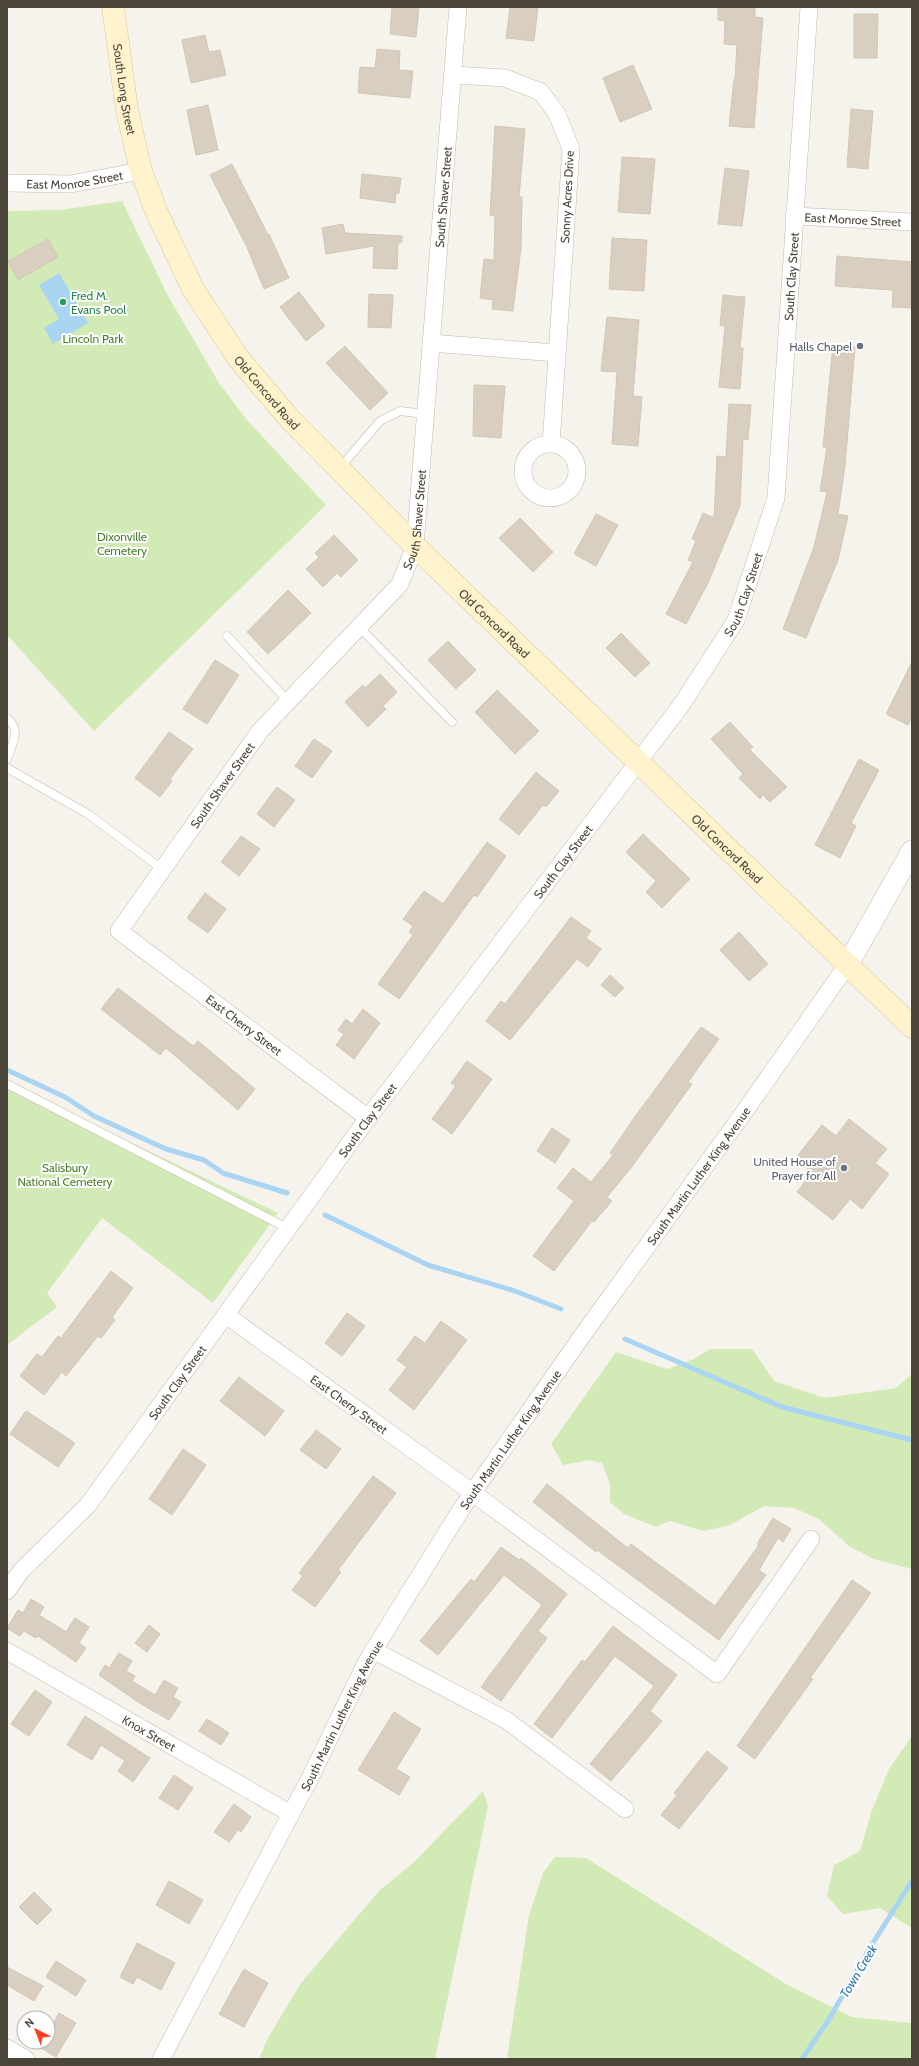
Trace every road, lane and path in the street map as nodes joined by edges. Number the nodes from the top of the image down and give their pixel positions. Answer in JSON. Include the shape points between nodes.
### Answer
{"nodes":[{"id":1,"x":113,"y":7,"type":"edge"},
{"id":2,"x":458,"y":7,"type":"edge"},
{"id":3,"x":809,"y":7,"type":"edge"},
{"id":4,"x":452,"y":75,"type":"junction"},
{"id":5,"x":141,"y":171,"type":"junction"},
{"id":6,"x":7,"y":183,"type":"edge"},
{"id":7,"x":794,"y":216,"type":"junction"},
{"id":8,"x":912,"y":222,"type":"edge"},
{"id":9,"x":431,"y":343,"type":"junction"},
{"id":10,"x":556,"y":353,"type":"junction"},
{"id":11,"x":426,"y":414,"type":"junction"},
{"id":12,"x":551,"y":444,"type":"dead end"},
{"id":13,"x":338,"y":469,"type":"junction"},
{"id":14,"x":415,"y":546,"type":"junction"},
{"id":15,"x":359,"y":627,"type":"junction"},
{"id":16,"x":227,"y":636,"type":"dead end"},
{"id":17,"x":288,"y":701,"type":"junction"},
{"id":18,"x":7,"y":718,"type":"edge"},
{"id":19,"x":452,"y":722,"type":"dead end"},
{"id":20,"x":7,"y":759,"type":"edge"},
{"id":21,"x":638,"y":763,"type":"junction"},
{"id":22,"x":7,"y":768,"type":"edge"},
{"id":23,"x":912,"y":852,"type":"edge"},
{"id":24,"x":162,"y":869,"type":"junction"},
{"id":25,"x":119,"y":931,"type":"joint"},
{"id":26,"x":848,"y":964,"type":"junction"},
{"id":27,"x":912,"y":1027,"type":"edge"},
{"id":28,"x":7,"y":1084,"type":"edge"},
{"id":29,"x":368,"y":1118,"type":"junction"},
{"id":30,"x":289,"y":1229,"type":"junction"},
{"id":31,"x":226,"y":1316,"type":"junction"},
{"id":32,"x":473,"y":1493,"type":"junction"},
{"id":33,"x":811,"y":1540,"type":"dead end"},
{"id":34,"x":7,"y":1591,"type":"edge"},
{"id":35,"x":373,"y":1650,"type":"junction"},
{"id":36,"x":7,"y":1651,"type":"edge"},
{"id":37,"x":625,"y":1809,"type":"dead end"},
{"id":38,"x":291,"y":1814,"type":"junction"},
{"id":39,"x":7,"y":2048,"type":"edge"},
{"id":40,"x":26,"y":2059,"type":"edge"},
{"id":41,"x":161,"y":2059,"type":"edge"}],
"edges":[{"from":1,"to":5,"type":"main road","name":"South Long Street","via":[[127,110]]},
{"from":2,"to":4,"type":"street","name":"South Shaver Street"},
{"from":3,"to":7,"type":"street","name":"South Clay Street"},
{"from":4,"to":9,"type":"street","name":"South Shaver Street"},
{"from":4,"to":10,"type":"street","name":"Sonny Acres Drive","via":[[506,78],[542,92],[557,114],[571,149]]},
{"from":5,"to":6,"type":"street","name":"East Monroe Street","via":[[70,184]]},
{"from":5,"to":13,"type":"main road","name":"Old Concord Road","via":[[174,252],[215,324],[262,388]]},
{"from":7,"to":8,"type":"street","name":"East Monroe Street"},
{"from":7,"to":21,"type":"street","name":"South Clay Street","via":[[776,498],[736,620],[682,704]]},
{"from":9,"to":10,"type":"street"},
{"from":9,"to":11,"type":"street","name":"South Shaver Street"},
{"from":10,"to":12,"type":"street","name":"Sonny Acres Drive"},
{"from":11,"to":13,"type":"lane","via":[[400,411],[380,421]]},
{"from":11,"to":14,"type":"street","name":"South Shaver Street"},
{"from":13,"to":14,"type":"main road","name":"Old Concord Road"},
{"from":14,"to":15,"type":"street","name":"South Shaver Street","via":[[400,584]]},
{"from":14,"to":21,"type":"main road","name":"Old Concord Road"},
{"from":15,"to":17,"type":"street","name":"South Shaver Street"},
{"from":15,"to":19,"type":"lane"},
{"from":16,"to":17,"type":"lane"},
{"from":17,"to":24,"type":"street","name":"South Shaver Street","via":[[260,731]]},
{"from":18,"to":20,"type":"lane","via":[[14,725],[15,734]]},
{"from":21,"to":26,"type":"main road","name":"Old Concord Road"},
{"from":21,"to":29,"type":"street","name":"South Clay Street"},
{"from":22,"to":24,"type":"lane","via":[[88,814]]},
{"from":23,"to":26,"type":"street","name":"South Martin Luther King Avenue"},
{"from":24,"to":25,"type":"street","name":"South Shaver Street"},
{"from":25,"to":29,"type":"street","name":"East Cherry Street"},
{"from":26,"to":27,"type":"main road","name":"Old Concord Road"},
{"from":26,"to":32,"type":"street","name":"South Martin Luther King Avenue"},
{"from":28,"to":30,"type":"lane"},
{"from":29,"to":30,"type":"street","name":"South Clay Street"},
{"from":30,"to":31,"type":"street","name":"South Clay Street"},
{"from":31,"to":32,"type":"street","name":"East Cherry Street"},
{"from":31,"to":34,"type":"street","name":"South Clay Street","via":[[88,1505],[21,1570]]},
{"from":32,"to":33,"type":"street","name":"East Cherry Street","via":[[716,1674]]},
{"from":32,"to":35,"type":"street","name":"South Martin Luther King Avenue"},
{"from":35,"to":37,"type":"street","via":[[506,1720]]},
{"from":35,"to":38,"type":"street","name":"South Martin Luther King Avenue"},
{"from":36,"to":38,"type":"street","name":"Knox Street"},
{"from":38,"to":41,"type":"street","name":"South Martin Luther King Avenue"},
{"from":39,"to":40,"type":"street"}]}
